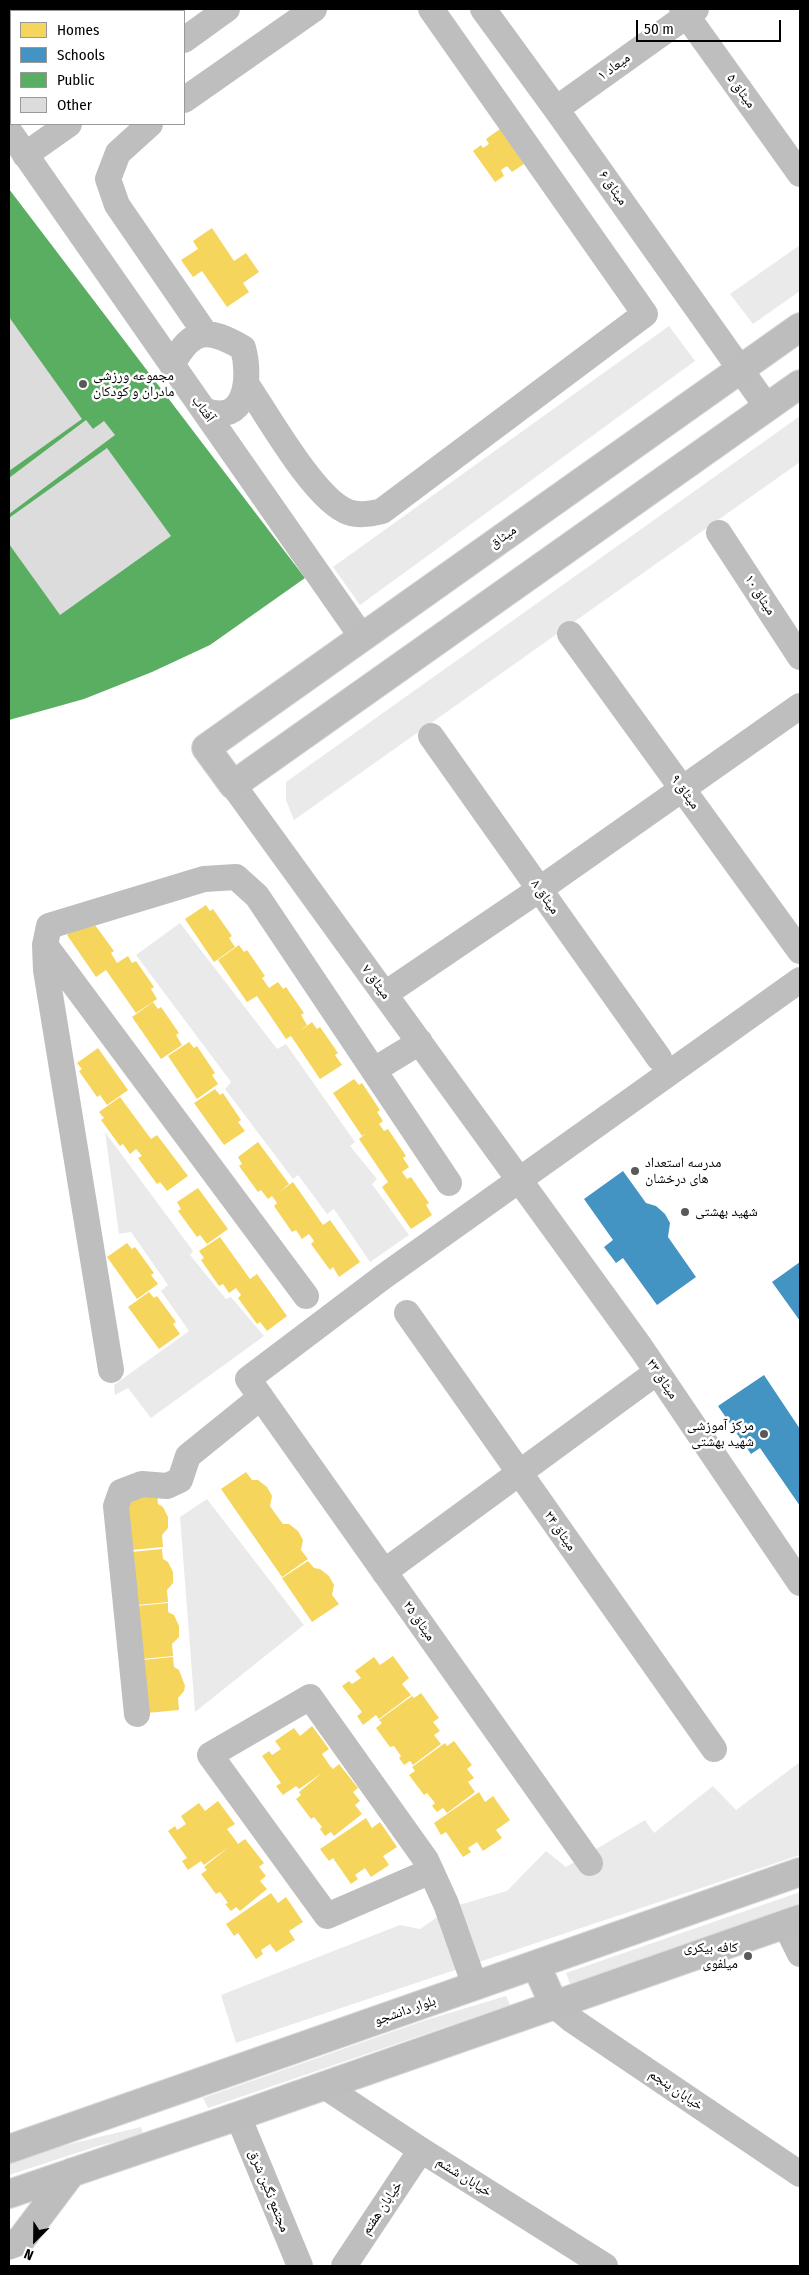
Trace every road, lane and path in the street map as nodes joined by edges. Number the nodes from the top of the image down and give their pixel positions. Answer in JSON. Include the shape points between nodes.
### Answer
{"nodes":[{"id":1,"x":227,"y":9,"type":"edge"},
{"id":2,"x":314,"y":9,"type":"edge"},
{"id":3,"x":431,"y":9,"type":"edge"},
{"id":4,"x":483,"y":9,"type":"edge"},
{"id":5,"x":688,"y":11,"type":"edge"},
{"id":6,"x":185,"y":39,"type":"edge"},
{"id":7,"x":185,"y":99,"type":"edge"},
{"id":8,"x":556,"y":109,"type":"junction"},
{"id":9,"x":68,"y":125,"type":"edge"},
{"id":10,"x":149,"y":125,"type":"edge"},
{"id":11,"x":9,"y":131,"type":"edge"},
{"id":12,"x":25,"y":155,"type":"junction"},
{"id":13,"x":800,"y":174,"type":"edge"},
{"id":14,"x":800,"y":327,"type":"edge"},
{"id":15,"x":205,"y":333,"type":"junction"},
{"id":16,"x":172,"y":366,"type":"junction"},
{"id":17,"x":740,"y":369,"type":"junction"},
{"id":18,"x":800,"y":384,"type":"edge"},
{"id":19,"x":247,"y":385,"type":"junction"},
{"id":20,"x":768,"y":407,"type":"junction"},
{"id":21,"x":204,"y":410,"type":"junction"},
{"id":22,"x":719,"y":533,"type":"dead end"},
{"id":23,"x":570,"y":634,"type":"dead end"},
{"id":24,"x":362,"y":637,"type":"junction"},
{"id":25,"x":800,"y":658,"type":"edge"},
{"id":26,"x":800,"y":706,"type":"edge"},
{"id":27,"x":431,"y":736,"type":"dead end"},
{"id":28,"x":233,"y":785,"type":"junction"},
{"id":29,"x":682,"y":788,"type":"junction"},
{"id":30,"x":540,"y":889,"type":"junction"},
{"id":31,"x":44,"y":946,"type":"junction"},
{"id":32,"x":800,"y":951,"type":"edge"},
{"id":33,"x":800,"y":980,"type":"edge"},
{"id":34,"x":385,"y":994,"type":"junction"},
{"id":35,"x":420,"y":1042,"type":"junction"},
{"id":36,"x":659,"y":1058,"type":"dead end"},
{"id":37,"x":374,"y":1070,"type":"junction"},
{"id":38,"x":519,"y":1179,"type":"junction"},
{"id":39,"x":449,"y":1183,"type":"dead end"},
{"id":40,"x":306,"y":1296,"type":"dead end"},
{"id":41,"x":407,"y":1313,"type":"dead end"},
{"id":42,"x":111,"y":1370,"type":"dead end"},
{"id":43,"x":657,"y":1372,"type":"junction"},
{"id":44,"x":254,"y":1388,"type":"junction"},
{"id":45,"x":519,"y":1473,"type":"junction"},
{"id":46,"x":384,"y":1572,"type":"junction"},
{"id":47,"x":799,"y":1578,"type":"edge"},
{"id":48,"x":137,"y":1714,"type":"dead end"},
{"id":49,"x":714,"y":1749,"type":"dead end"},
{"id":50,"x":590,"y":1864,"type":"dead end"},
{"id":51,"x":431,"y":1871,"type":"junction"},
{"id":52,"x":800,"y":1872,"type":"edge"},
{"id":53,"x":793,"y":1922,"type":"edge"},
{"id":54,"x":800,"y":1954,"type":"edge"},
{"id":55,"x":536,"y":1965,"type":"junction"},
{"id":56,"x":475,"y":1986,"type":"junction"},
{"id":57,"x":554,"y":2005,"type":"junction"},
{"id":58,"x":324,"y":2086,"type":"junction"},
{"id":59,"x":156,"y":2098,"type":"junction"},
{"id":60,"x":238,"y":2116,"type":"junction"},
{"id":61,"x":171,"y":2139,"type":"junction"},
{"id":62,"x":9,"y":2149,"type":"edge"},
{"id":63,"x":421,"y":2150,"type":"junction"},
{"id":64,"x":72,"y":2172,"type":"junction"},
{"id":65,"x":800,"y":2174,"type":"edge"},
{"id":66,"x":9,"y":2194,"type":"edge"},
{"id":67,"x":9,"y":2245,"type":"edge"},
{"id":68,"x":300,"y":2266,"type":"edge"},
{"id":69,"x":344,"y":2266,"type":"edge"},
{"id":70,"x":605,"y":2266,"type":"edge"}],
"edges":[{"from":1,"to":6,"type":"street"},
{"from":2,"to":7,"type":"street"},
{"from":3,"to":19,"type":"street","via":[[645,314],[382,511],[368,515],[348,512],[330,502],[314,484]]},
{"from":4,"to":8,"type":"street","name":"میثاق ۶"},
{"from":5,"to":8,"type":"street","name":"میعاد ۱"},
{"from":5,"to":13,"type":"street","name":"میثاق ۵"},
{"from":8,"to":17,"type":"street","name":"میثاق ۶"},
{"from":9,"to":12,"type":"street"},
{"from":10,"to":15,"type":"street","via":[[118,153],[108,179],[117,204]]},
{"from":11,"to":12,"type":"street","name":"آفتاب"},
{"from":12,"to":16,"type":"street","name":"آفتاب"},
{"from":14,"to":17,"type":"main road","name":"میثاق"},
{"from":15,"to":16,"type":"street","via":[[189,339]]},
{"from":15,"to":19,"type":"street","via":[[226,338],[243,348],[248,365]]},
{"from":16,"to":21,"type":"street","name":"آفتاب"},
{"from":17,"to":20,"type":"street","name":"میثاق ۶"},
{"from":17,"to":24,"type":"main road","name":"میثاق"},
{"from":18,"to":20,"type":"main road"},
{"from":19,"to":21,"type":"street","via":[[239,403],[224,415]]},
{"from":20,"to":28,"type":"main road"},
{"from":21,"to":24,"type":"street","name":"آفتاب"},
{"from":22,"to":25,"type":"street","name":"میثاق ۱۰"},
{"from":23,"to":29,"type":"street","name":"میثاق ۹"},
{"from":24,"to":28,"type":"main road","name":"میثاق","via":[[206,748]]},
{"from":26,"to":29,"type":"street"},
{"from":27,"to":30,"type":"street","name":"میثاق ۸"},
{"from":28,"to":34,"type":"street","name":"میثاق ۷"},
{"from":29,"to":30,"type":"street"},
{"from":29,"to":32,"type":"street","name":"میثاق ۹"},
{"from":30,"to":34,"type":"street"},
{"from":30,"to":36,"type":"street","name":"میثاق ۸"},
{"from":31,"to":37,"type":"street","via":[[49,926],[204,879],[236,877],[256,896]]},
{"from":31,"to":40,"type":"street"},
{"from":31,"to":42,"type":"street"},
{"from":33,"to":38,"type":"street"},
{"from":34,"to":35,"type":"street","name":"میثاق ۷"},
{"from":35,"to":37,"type":"street"},
{"from":35,"to":38,"type":"street","name":"میثاق ۷"},
{"from":37,"to":39,"type":"street"},
{"from":38,"to":43,"type":"street","name":"میثاق ۲۳"},
{"from":38,"to":44,"type":"street","via":[[383,1277]]},
{"from":41,"to":45,"type":"street","name":"میثاق ۲۴"},
{"from":43,"to":45,"type":"street"},
{"from":43,"to":47,"type":"street","name":"میثاق ۲۳"},
{"from":44,"to":46,"type":"street","name":"میثاق ۲۵"},
{"from":44,"to":48,"type":"street","via":[[188,1456],[180,1480],[167,1486],[142,1484],[121,1492],[116,1506]]},
{"from":45,"to":46,"type":"street"},
{"from":45,"to":49,"type":"street","name":"میثاق ۲۴"},
{"from":46,"to":50,"type":"street","name":"میثاق ۲۵"},
{"from":51,"to":51,"type":"street","via":[[310,1697],[210,1755],[327,1916]]},
{"from":51,"to":56,"type":"street"},
{"from":52,"to":55,"type":"main road","name":"بلوار دانشجو"},
{"from":53,"to":54,"type":"street"},
{"from":53,"to":57,"type":"main road"},
{"from":55,"to":56,"type":"main road","name":"بلوار دانشجو"},
{"from":55,"to":57,"type":"main road"},
{"from":56,"to":59,"type":"main road","name":"بلوار دانشجو"},
{"from":57,"to":58,"type":"main road"},
{"from":57,"to":65,"type":"street","name":"خیابان پنجم"},
{"from":58,"to":60,"type":"main road"},
{"from":58,"to":63,"type":"street","name":"خیابان ششم"},
{"from":59,"to":61,"type":"main road"},
{"from":59,"to":62,"type":"main road","name":"بلوار دانشجو"},
{"from":60,"to":61,"type":"main road"},
{"from":60,"to":68,"type":"street","name":"مجتمع نگین شرق"},
{"from":61,"to":64,"type":"main road"},
{"from":63,"to":69,"type":"street","name":"خیابان هفتم"},
{"from":63,"to":70,"type":"street","name":"خیابان ششم"},
{"from":64,"to":66,"type":"main road"},
{"from":64,"to":67,"type":"main road","via":[[20,2242]]}]}
